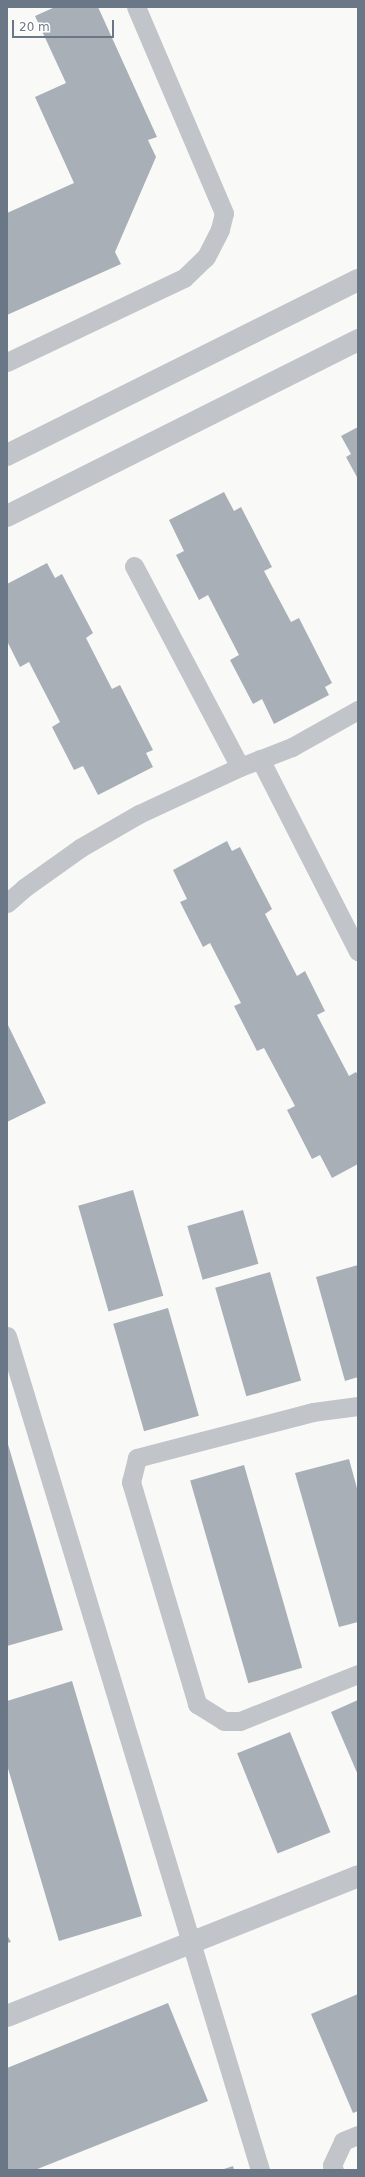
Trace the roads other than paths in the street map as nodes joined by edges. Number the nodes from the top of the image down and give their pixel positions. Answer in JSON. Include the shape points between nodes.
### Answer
{"nodes":[{"id":1,"x":136,"y":7,"type":"edge"},
{"id":2,"x":358,"y":280,"type":"edge"},
{"id":3,"x":358,"y":340,"type":"edge"},
{"id":4,"x":7,"y":362,"type":"edge"},
{"id":5,"x":7,"y":455,"type":"edge"},
{"id":6,"x":7,"y":516,"type":"edge"},
{"id":7,"x":134,"y":566,"type":"dead end"},
{"id":8,"x":358,"y":710,"type":"edge"},
{"id":9,"x":260,"y":759,"type":"junction"},
{"id":10,"x":240,"y":767,"type":"junction"},
{"id":11,"x":7,"y":903,"type":"edge"},
{"id":12,"x":358,"y":951,"type":"edge"},
{"id":13,"x":7,"y":1336,"type":"edge"},
{"id":14,"x":358,"y":1406,"type":"edge"},
{"id":15,"x":358,"y":1674,"type":"edge"},
{"id":16,"x":358,"y":1876,"type":"edge"},
{"id":17,"x":191,"y":1944,"type":"junction"},
{"id":18,"x":7,"y":2016,"type":"edge"},
{"id":19,"x":358,"y":2135,"type":"edge"},
{"id":20,"x":260,"y":2170,"type":"edge"},
{"id":21,"x":334,"y":2170,"type":"edge"}],
"edges":[{"from":1,"to":4,"type":"lane","via":[[224,213],[220,229],[206,257],[184,278]]},
{"from":2,"to":5,"type":"street"},
{"from":3,"to":6,"type":"street"},
{"from":7,"to":10,"type":"lane"},
{"from":8,"to":9,"type":"lane","via":[[292,747]]},
{"from":9,"to":10,"type":"lane"},
{"from":9,"to":12,"type":"lane"},
{"from":10,"to":11,"type":"lane","via":[[139,814],[80,848]]},
{"from":13,"to":17,"type":"lane"},
{"from":14,"to":15,"type":"lane","via":[[313,1412],[137,1458],[131,1482],[197,1704],[224,1721],[240,1721]]},
{"from":16,"to":17,"type":"street"},
{"from":17,"to":18,"type":"street"},
{"from":17,"to":20,"type":"lane"},
{"from":19,"to":21,"type":"lane","via":[[342,2141],[332,2165]]}]}
